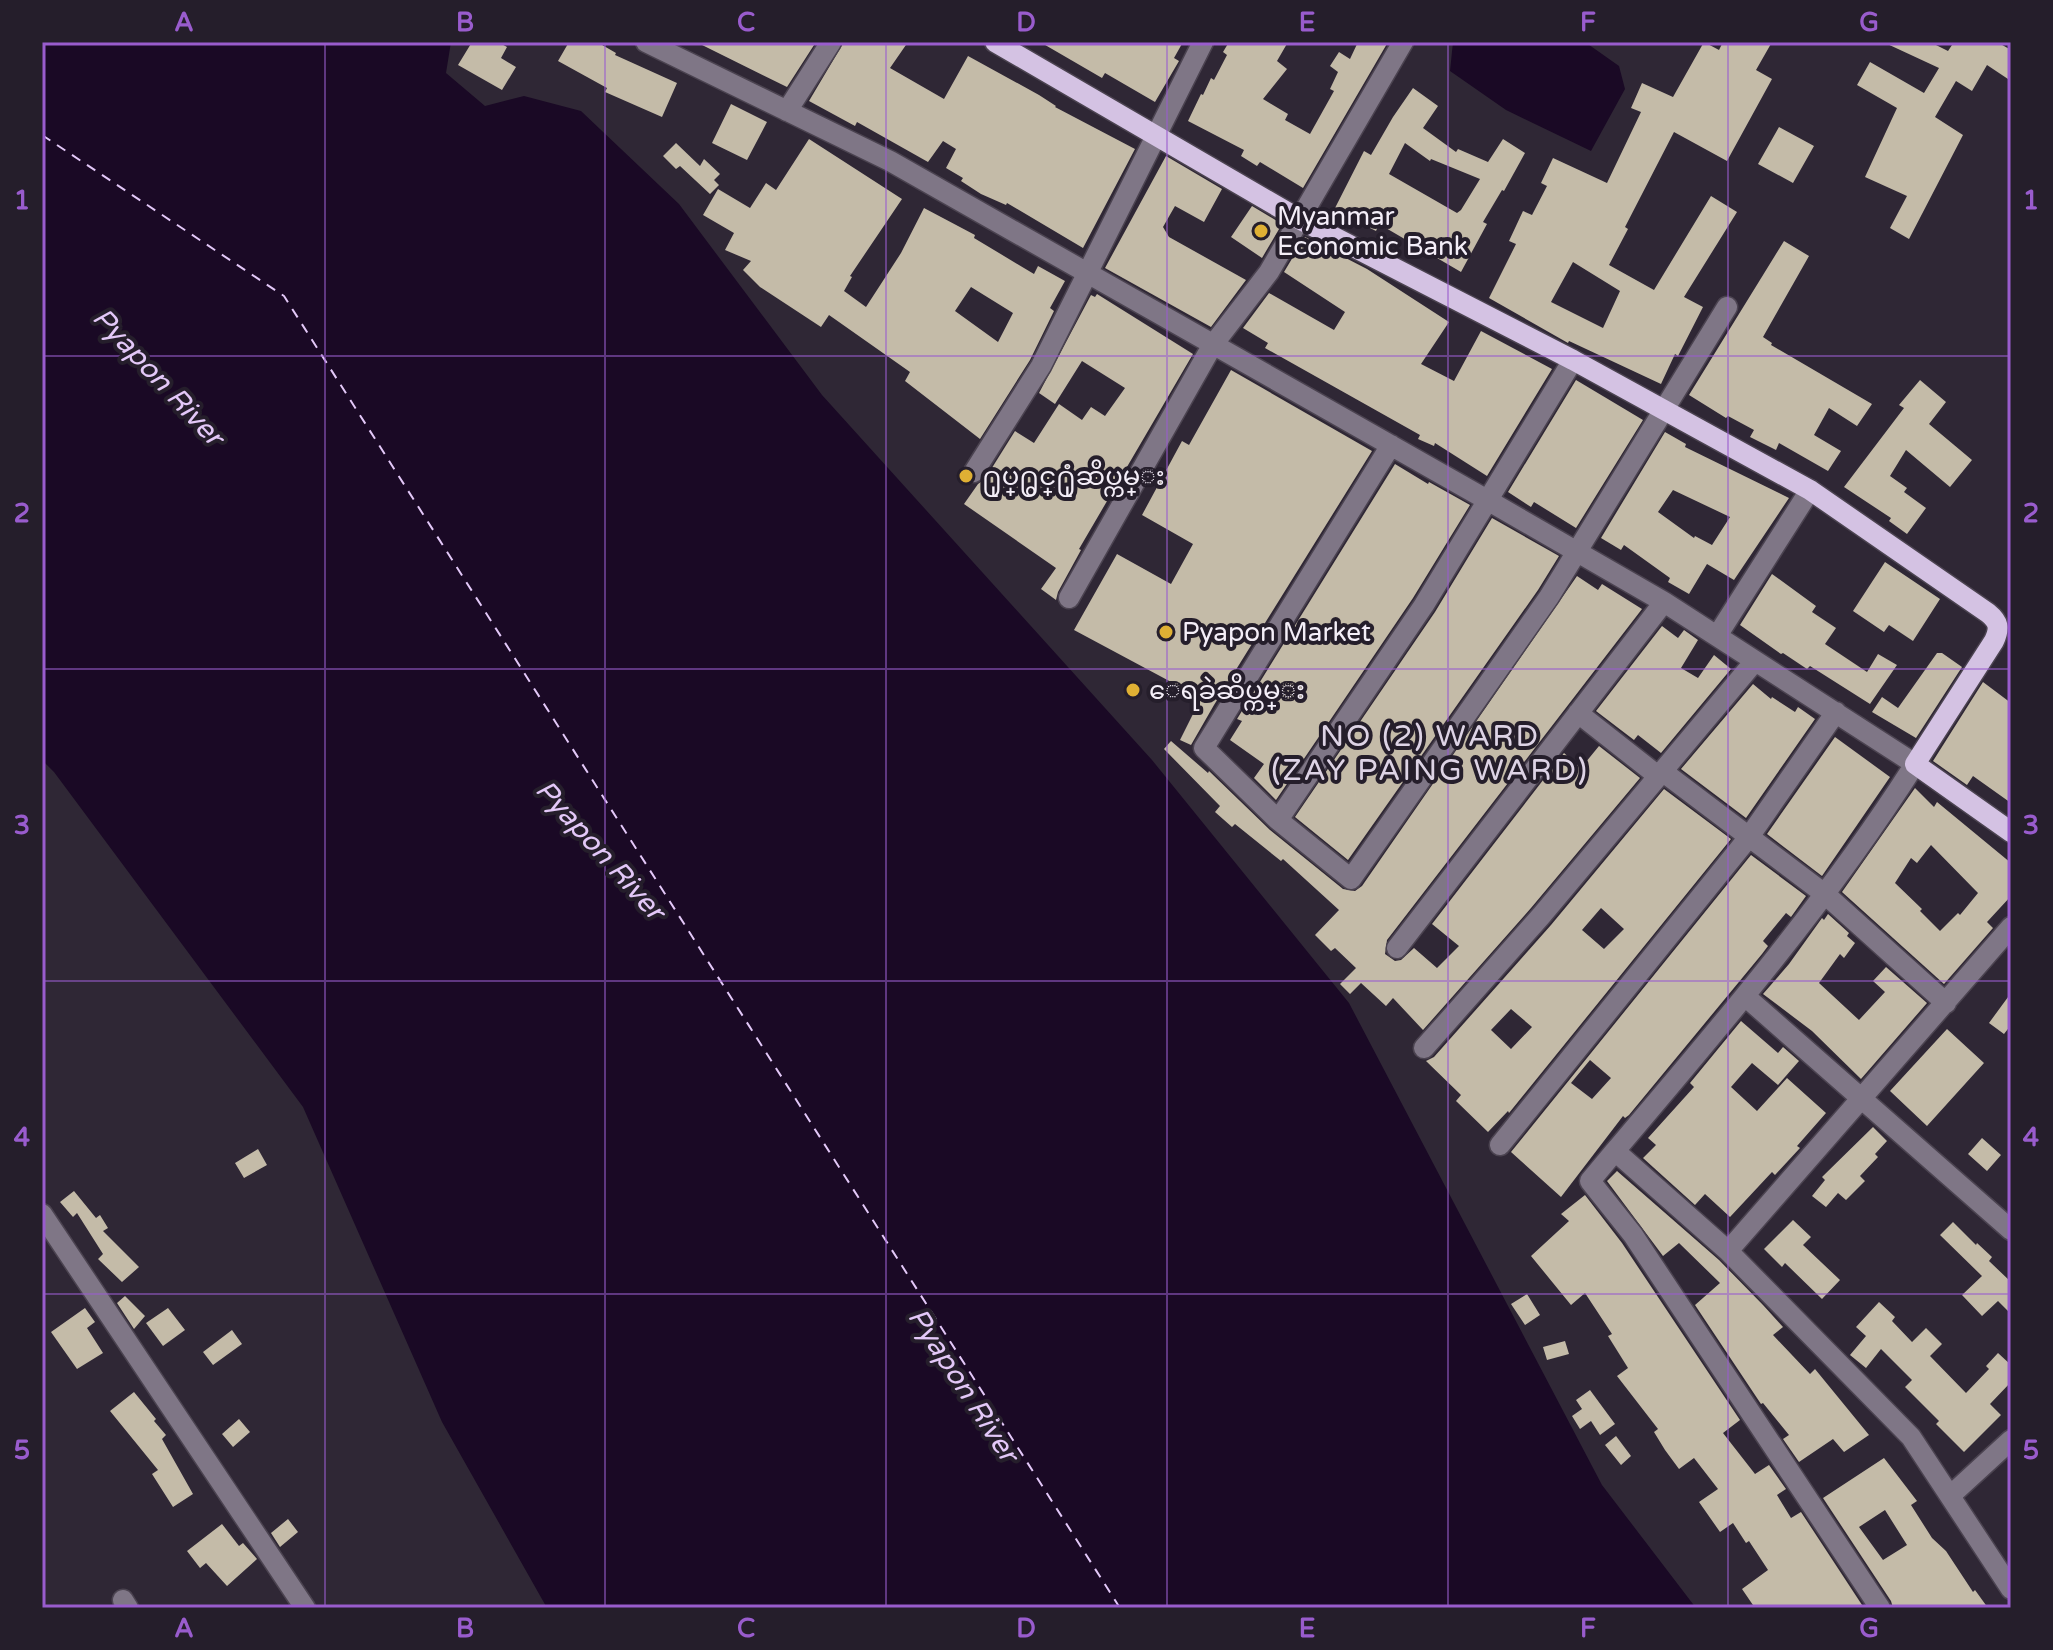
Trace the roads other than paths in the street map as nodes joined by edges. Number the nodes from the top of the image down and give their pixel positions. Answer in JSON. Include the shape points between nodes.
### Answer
{"nodes":[{"id":1,"x":646,"y":42,"type":"edge"},
{"id":2,"x":831,"y":42,"type":"edge"},
{"id":3,"x":995,"y":42,"type":"edge"},
{"id":4,"x":1203,"y":42,"type":"edge"},
{"id":5,"x":1403,"y":42,"type":"edge"},
{"id":6,"x":787,"y":111,"type":"junction"},
{"id":7,"x":1156,"y":134,"type":"junction"},
{"id":8,"x":1299,"y":219,"type":"junction"},
{"id":9,"x":1088,"y":273,"type":"junction"},
{"id":10,"x":1727,"y":307,"type":"dead end"},
{"id":11,"x":1212,"y":346,"type":"junction"},
{"id":12,"x":1573,"y":360,"type":"junction"},
{"id":13,"x":1664,"y":408,"type":"junction"},
{"id":14,"x":1391,"y":445,"type":"junction"},
{"id":15,"x":974,"y":472,"type":"dead end"},
{"id":16,"x":1810,"y":490,"type":"junction"},
{"id":17,"x":1489,"y":501,"type":"junction"},
{"id":18,"x":1577,"y":551,"type":"junction"},
{"id":19,"x":1069,"y":598,"type":"dead end"},
{"id":20,"x":1664,"y":602,"type":"junction"},
{"id":21,"x":1717,"y":636,"type":"junction"},
{"id":22,"x":1755,"y":661,"type":"junction"},
{"id":23,"x":1836,"y":712,"type":"junction"},
{"id":24,"x":1578,"y":713,"type":"junction"},
{"id":25,"x":1915,"y":764,"type":"junction"},
{"id":26,"x":1660,"y":774,"type":"junction"},
{"id":27,"x":1278,"y":820,"type":"junction"},
{"id":28,"x":2011,"y":832,"type":"edge"},
{"id":29,"x":1749,"y":837,"type":"junction"},
{"id":30,"x":1826,"y":895,"type":"junction"},
{"id":31,"x":2011,"y":927,"type":"edge"},
{"id":32,"x":1397,"y":948,"type":"dead end"},
{"id":33,"x":1746,"y":997,"type":"junction"},
{"id":34,"x":1946,"y":1003,"type":"junction"},
{"id":35,"x":1424,"y":1048,"type":"dead end"},
{"id":36,"x":1862,"y":1096,"type":"junction"},
{"id":37,"x":1500,"y":1145,"type":"dead end"},
{"id":38,"x":1615,"y":1151,"type":"junction"},
{"id":39,"x":42,"y":1214,"type":"edge"},
{"id":40,"x":2011,"y":1230,"type":"edge"},
{"id":41,"x":1728,"y":1251,"type":"junction"},
{"id":42,"x":2011,"y":1440,"type":"edge"},
{"id":43,"x":1950,"y":1496,"type":"junction"},
{"id":44,"x":2011,"y":1589,"type":"edge"},
{"id":45,"x":305,"y":1608,"type":"edge"},
{"id":46,"x":1880,"y":1608,"type":"edge"}],
"edges":[{"from":1,"to":6,"type":"street"},
{"from":2,"to":6,"type":"street"},
{"from":3,"to":7,"type":"main road"},
{"from":4,"to":7,"type":"street"},
{"from":5,"to":8,"type":"street"},
{"from":6,"to":9,"type":"street","via":[[890,161]]},
{"from":7,"to":8,"type":"main road"},
{"from":7,"to":9,"type":"street"},
{"from":8,"to":11,"type":"street","via":[[1269,272]]},
{"from":8,"to":12,"type":"main road"},
{"from":9,"to":11,"type":"street"},
{"from":9,"to":15,"type":"street","via":[[1041,366]]},
{"from":10,"to":13,"type":"street"},
{"from":11,"to":14,"type":"street"},
{"from":11,"to":19,"type":"street"},
{"from":12,"to":13,"type":"main road"},
{"from":12,"to":17,"type":"street"},
{"from":13,"to":16,"type":"main road"},
{"from":13,"to":18,"type":"street"},
{"from":14,"to":17,"type":"street"},
{"from":14,"to":27,"type":"street","via":[[1204,748]]},
{"from":16,"to":21,"type":"street"},
{"from":16,"to":25,"type":"main road","via":[[1997,620],[1994,641]]},
{"from":17,"to":18,"type":"street"},
{"from":17,"to":27,"type":"street"},
{"from":18,"to":20,"type":"street"},
{"from":18,"to":27,"type":"street","via":[[1351,879]]},
{"from":20,"to":21,"type":"street"},
{"from":20,"to":24,"type":"street"},
{"from":21,"to":22,"type":"street"},
{"from":22,"to":23,"type":"street"},
{"from":22,"to":26,"type":"street"},
{"from":23,"to":25,"type":"street"},
{"from":23,"to":29,"type":"street"},
{"from":24,"to":26,"type":"street"},
{"from":24,"to":32,"type":"street"},
{"from":25,"to":28,"type":"main road"},
{"from":25,"to":30,"type":"street"},
{"from":26,"to":29,"type":"street"},
{"from":26,"to":35,"type":"street"},
{"from":29,"to":30,"type":"street"},
{"from":29,"to":37,"type":"street"},
{"from":30,"to":33,"type":"street"},
{"from":30,"to":34,"type":"street"},
{"from":31,"to":34,"type":"street"},
{"from":33,"to":36,"type":"street"},
{"from":33,"to":38,"type":"street"},
{"from":34,"to":36,"type":"street"},
{"from":36,"to":40,"type":"street"},
{"from":36,"to":41,"type":"street"},
{"from":38,"to":41,"type":"street"},
{"from":38,"to":46,"type":"street","via":[[1590,1181],[1633,1235]]},
{"from":39,"to":45,"type":"street"},
{"from":41,"to":43,"type":"street","via":[[1911,1437]]},
{"from":42,"to":43,"type":"street"},
{"from":43,"to":44,"type":"street"}]}
